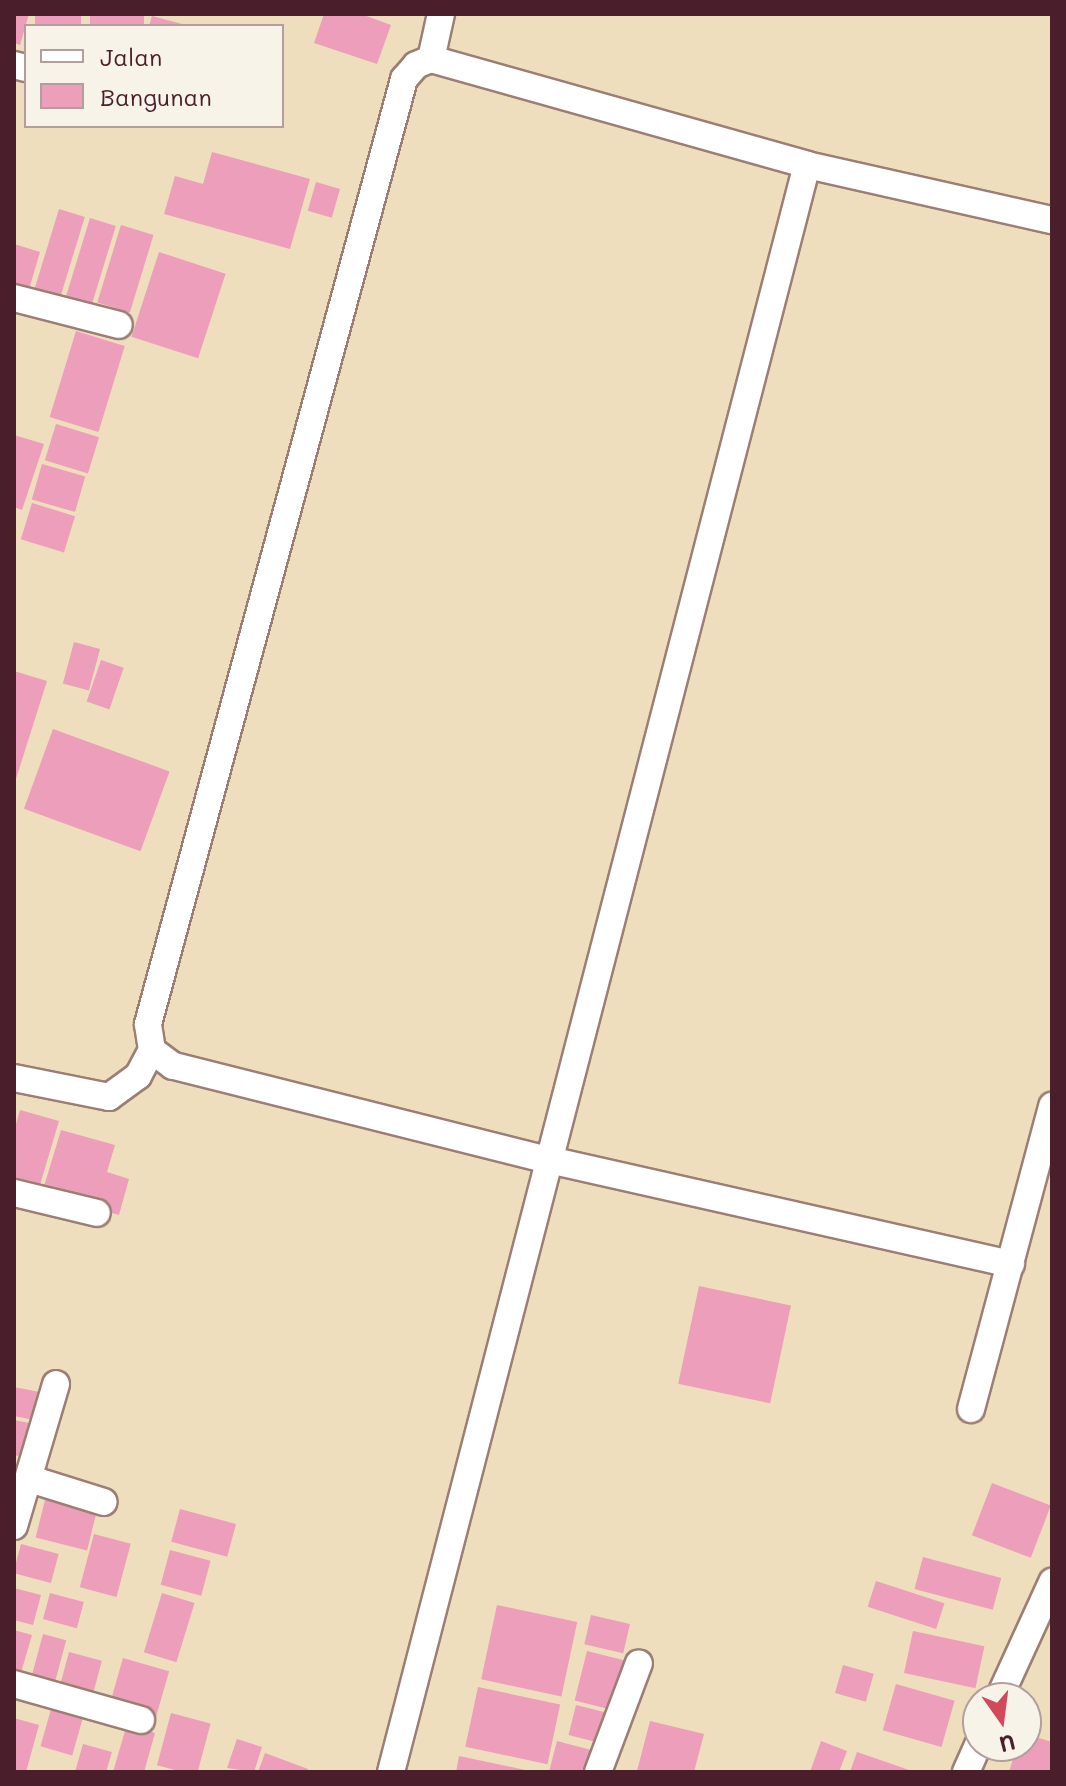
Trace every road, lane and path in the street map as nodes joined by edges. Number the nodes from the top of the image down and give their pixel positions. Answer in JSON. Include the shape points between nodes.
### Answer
{"nodes":[{"id":1,"x":441,"y":14,"type":"edge"},
{"id":2,"x":431,"y":59,"type":"junction"},
{"id":3,"x":807,"y":165,"type":"junction"},
{"id":4,"x":1052,"y":220,"type":"edge"},
{"id":5,"x":14,"y":298,"type":"edge"},
{"id":6,"x":119,"y":325,"type":"dead end"},
{"id":7,"x":152,"y":1050,"type":"junction"},
{"id":8,"x":14,"y":1078,"type":"edge"},
{"id":9,"x":1052,"y":1106,"type":"edge"},
{"id":10,"x":548,"y":1160,"type":"junction"},
{"id":11,"x":14,"y":1193,"type":"edge"},
{"id":12,"x":97,"y":1213,"type":"dead end"},
{"id":13,"x":1011,"y":1264,"type":"junction"},
{"id":14,"x":56,"y":1384,"type":"dead end"},
{"id":15,"x":971,"y":1409,"type":"dead end"},
{"id":16,"x":26,"y":1470,"type":"edge"},
{"id":17,"x":104,"y":1502,"type":"dead end"},
{"id":18,"x":14,"y":1526,"type":"edge"},
{"id":19,"x":1052,"y":1582,"type":"edge"},
{"id":20,"x":639,"y":1663,"type":"dead end"},
{"id":21,"x":1006,"y":1682,"type":"edge"},
{"id":22,"x":14,"y":1684,"type":"edge"},
{"id":23,"x":141,"y":1720,"type":"dead end"},
{"id":24,"x":391,"y":1772,"type":"edge"},
{"id":25,"x":598,"y":1772,"type":"edge"}],
"edges":[{"from":1,"to":2,"type":"street"},
{"from":2,"to":3,"type":"street"},
{"from":2,"to":7,"type":"street","via":[[404,79],[148,1024]]},
{"from":3,"to":4,"type":"street"},
{"from":3,"to":10,"type":"street"},
{"from":5,"to":6,"type":"street"},
{"from":7,"to":8,"type":"street","via":[[131,1083],[109,1097]]},
{"from":7,"to":10,"type":"street","via":[[173,1066]]},
{"from":9,"to":13,"type":"street"},
{"from":10,"to":13,"type":"street"},
{"from":10,"to":24,"type":"street"},
{"from":11,"to":12,"type":"street"},
{"from":13,"to":15,"type":"street"},
{"from":14,"to":16,"type":"street"},
{"from":16,"to":17,"type":"street"},
{"from":16,"to":18,"type":"street"},
{"from":19,"to":21,"type":"street"},
{"from":20,"to":25,"type":"street"},
{"from":22,"to":23,"type":"street"}]}
